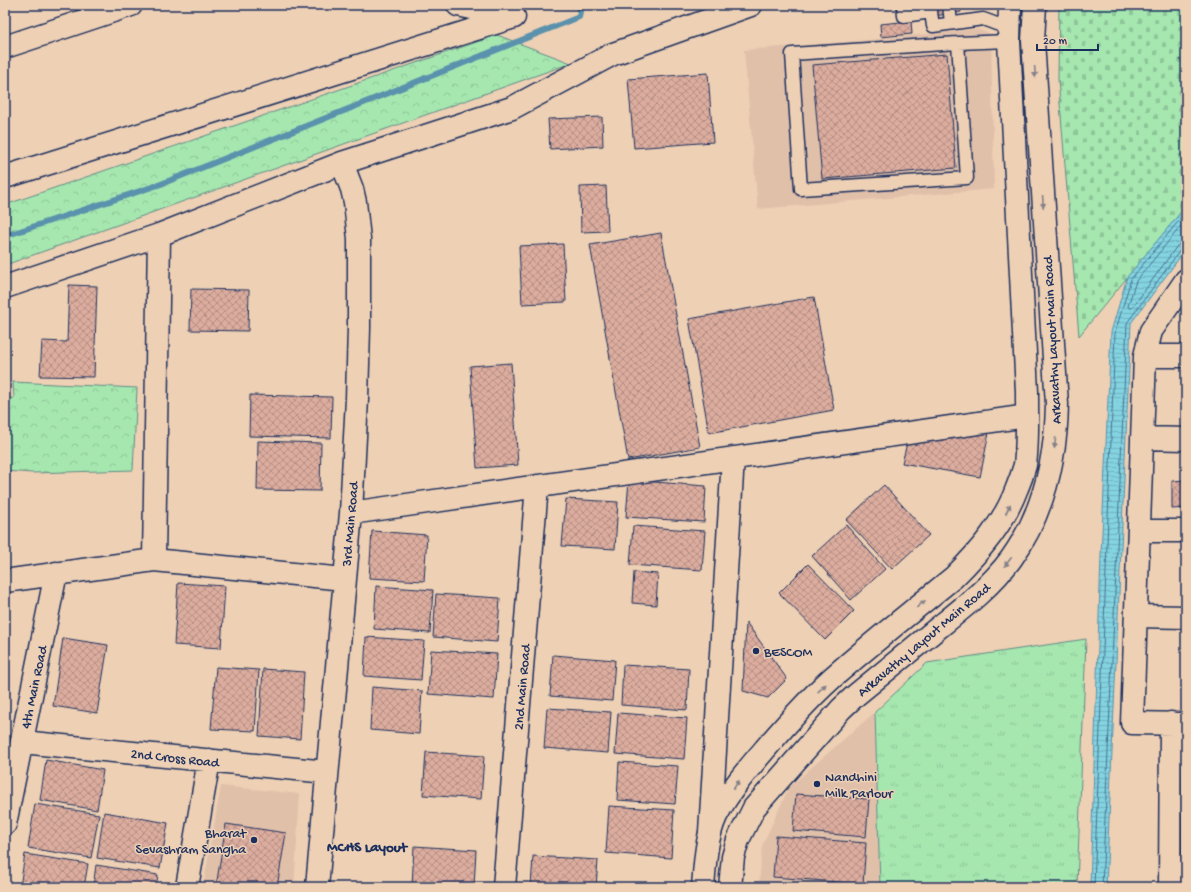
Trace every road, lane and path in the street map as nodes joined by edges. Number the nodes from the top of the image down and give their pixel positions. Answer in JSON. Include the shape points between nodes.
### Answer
{"nodes":[{"id":1,"x":131,"y":5,"type":"edge"},
{"id":2,"x":458,"y":5,"type":"edge"},
{"id":3,"x":751,"y":5,"type":"edge"},
{"id":4,"x":903,"y":5,"type":"edge"},
{"id":5,"x":949,"y":5,"type":"edge"},
{"id":6,"x":1010,"y":5,"type":"edge"},
{"id":7,"x":1035,"y":5,"type":"edge"},
{"id":8,"x":930,"y":8,"type":"edge"},
{"id":9,"x":515,"y":11,"type":"edge"},
{"id":10,"x":951,"y":24,"type":"junction"},
{"id":11,"x":1009,"y":35,"type":"junction"},
{"id":12,"x":958,"y":42,"type":"junction"},
{"id":13,"x":5,"y":47,"type":"edge"},
{"id":14,"x":342,"y":163,"type":"junction"},
{"id":15,"x":5,"y":177,"type":"edge"},
{"id":16,"x":159,"y":235,"type":"junction"},
{"id":17,"x":1186,"y":280,"type":"edge"},
{"id":18,"x":5,"y":287,"type":"edge"},
{"id":19,"x":1145,"y":356,"type":"junction"},
{"id":20,"x":1186,"y":356,"type":"edge"},
{"id":21,"x":1027,"y":416,"type":"junction"},
{"id":22,"x":1142,"y":438,"type":"junction"},
{"id":23,"x":1186,"y":439,"type":"edge"},
{"id":24,"x":734,"y":458,"type":"junction"},
{"id":25,"x":537,"y":486,"type":"junction"},
{"id":26,"x":351,"y":513,"type":"junction"},
{"id":27,"x":1139,"y":531,"type":"junction"},
{"id":28,"x":1186,"y":531,"type":"edge"},
{"id":29,"x":154,"y":560,"type":"junction"},
{"id":30,"x":56,"y":574,"type":"junction"},
{"id":31,"x":344,"y":579,"type":"junction"},
{"id":32,"x":5,"y":581,"type":"edge"},
{"id":33,"x":1136,"y":616,"type":"junction"},
{"id":34,"x":1186,"y":617,"type":"edge"},
{"id":35,"x":1178,"y":724,"type":"edge"},
{"id":36,"x":22,"y":742,"type":"junction"},
{"id":37,"x":209,"y":760,"type":"junction"},
{"id":38,"x":327,"y":772,"type":"junction"},
{"id":39,"x":5,"y":824,"type":"edge"},
{"id":40,"x":710,"y":837,"type":"junction"},
{"id":41,"x":187,"y":887,"type":"edge"},
{"id":42,"x":317,"y":887,"type":"edge"},
{"id":43,"x":504,"y":887,"type":"edge"},
{"id":44,"x":703,"y":887,"type":"edge"},
{"id":45,"x":730,"y":887,"type":"edge"},
{"id":46,"x":1170,"y":887,"type":"edge"}],
"edges":[{"from":1,"to":13,"type":"street"},
{"from":2,"to":9,"type":"street"},
{"from":3,"to":14,"type":"street","via":[[613,54],[512,108]]},
{"from":4,"to":8,"type":"lane","via":[[904,16]]},
{"from":5,"to":10,"type":"lane"},
{"from":6,"to":11,"type":"street","name":"Arkavathy Layout Main Road"},
{"from":7,"to":45,"type":"street","name":"Arkavathy Layout Main Road","one_way":true,"via":[[1033,41],[1057,404],[1054,448],[1043,499],[1020,546],[996,576],[970,602],[841,709],[754,808],[738,840],[733,857]]},
{"from":8,"to":10,"type":"lane","via":[[933,26]]},
{"from":9,"to":15,"type":"street"},
{"from":10,"to":11,"type":"lane","via":[[983,19]]},
{"from":11,"to":12,"type":"lane"},
{"from":11,"to":21,"type":"street","name":"Arkavathy Layout Main Road"},
{"from":12,"to":12,"type":"lane","via":[[792,54],[802,189],[968,178]]},
{"from":14,"to":16,"type":"street"},
{"from":14,"to":26,"type":"street","name":"3rd Main Road","via":[[355,202],[359,239],[360,313]]},
{"from":16,"to":18,"type":"street"},
{"from":16,"to":29,"type":"street"},
{"from":17,"to":19,"type":"street","via":[[1151,331]]},
{"from":19,"to":20,"type":"street"},
{"from":19,"to":22,"type":"street"},
{"from":21,"to":24,"type":"street"},
{"from":40,"to":21,"type":"street","name":"Arkavathy Layout Main Road","one_way":true,"via":[[716,816],[744,774],[802,708],[839,672],[954,577],[987,542],[1005,516],[1018,485],[1024,466]]},
{"from":22,"to":23,"type":"street"},
{"from":22,"to":27,"type":"street"},
{"from":24,"to":25,"type":"street"},
{"from":24,"to":40,"type":"street"},
{"from":25,"to":26,"type":"street"},
{"from":25,"to":43,"type":"street","name":"2nd Main Road"},
{"from":26,"to":31,"type":"street","name":"3rd Main Road"},
{"from":27,"to":28,"type":"street"},
{"from":27,"to":33,"type":"street"},
{"from":29,"to":30,"type":"street"},
{"from":29,"to":31,"type":"street"},
{"from":30,"to":32,"type":"street"},
{"from":30,"to":36,"type":"street","name":"4th Main Road"},
{"from":31,"to":38,"type":"street","name":"3rd Main Road"},
{"from":33,"to":34,"type":"street"},
{"from":33,"to":35,"type":"street","via":[[1132,723]]},
{"from":35,"to":46,"type":"street"},
{"from":36,"to":37,"type":"street","name":"2nd Cross Road"},
{"from":36,"to":39,"type":"street","name":"4th Main Road"},
{"from":37,"to":38,"type":"street","name":"2nd Cross Road"},
{"from":37,"to":41,"type":"street"},
{"from":38,"to":42,"type":"street","name":"3rd Main Road"},
{"from":40,"to":44,"type":"street","name":"Arkavathy Layout Main Road","via":[[706,850]]}]}
